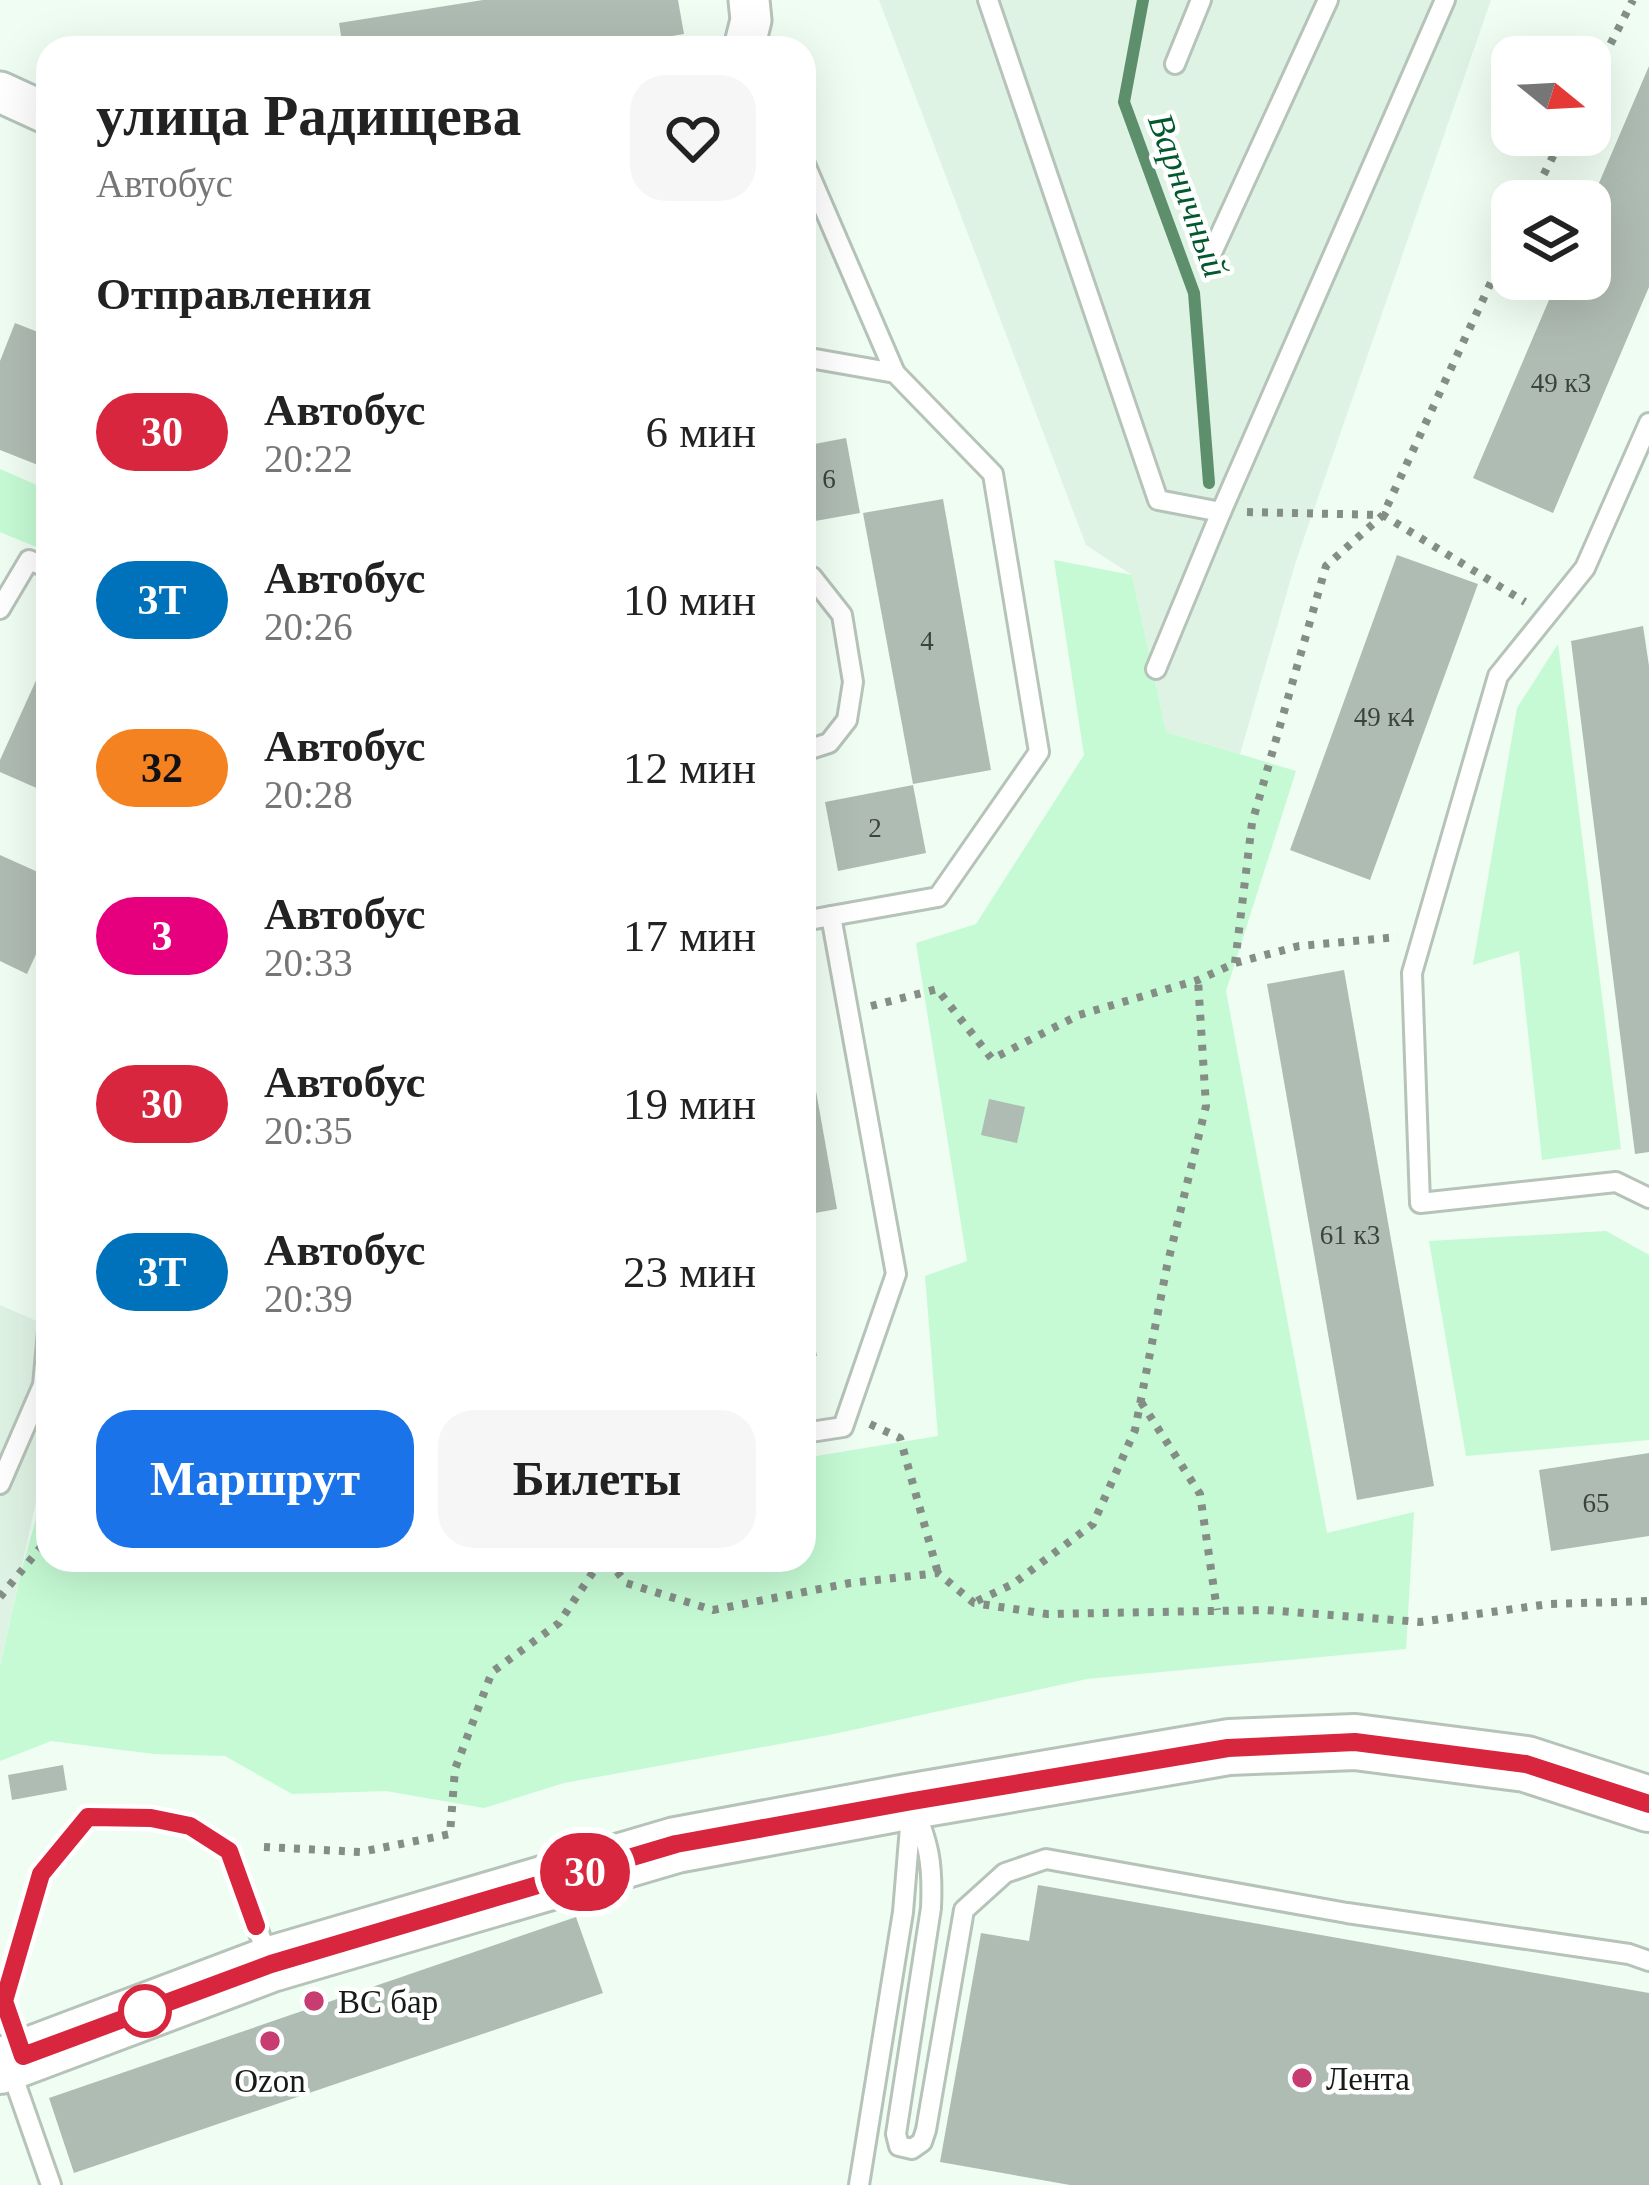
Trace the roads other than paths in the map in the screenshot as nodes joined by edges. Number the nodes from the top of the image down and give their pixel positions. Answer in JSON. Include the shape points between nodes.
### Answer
{"nodes":[{"id":1,"x":988,"y":0,"type":"edge"},
{"id":2,"x":1201,"y":0,"type":"edge"},
{"id":3,"x":1328,"y":0,"type":"edge"},
{"id":4,"x":1445,"y":0,"type":"edge"},
{"id":5,"x":1175,"y":64,"type":"dead end"},
{"id":6,"x":0,"y":92,"type":"edge"},
{"id":7,"x":36,"y":108,"type":"edge"},
{"id":8,"x":816,"y":190,"type":"edge"},
{"id":9,"x":1209,"y":259,"type":"dead end"},
{"id":10,"x":816,"y":359,"type":"edge"},
{"id":11,"x":896,"y":373,"type":"junction"},
{"id":12,"x":1647,"y":428,"type":"edge"},
{"id":13,"x":1649,"y":458,"type":"edge"},
{"id":14,"x":1222,"y":512,"type":"junction"},
{"id":15,"x":36,"y":563,"type":"edge"},
{"id":16,"x":816,"y":582,"type":"edge"},
{"id":17,"x":0,"y":609,"type":"edge"},
{"id":18,"x":1156,"y":669,"type":"dead end"},
{"id":19,"x":816,"y":747,"type":"edge"},
{"id":20,"x":831,"y":916,"type":"junction"},
{"id":21,"x":816,"y":919,"type":"edge"},
{"id":22,"x":1649,"y":1198,"type":"edge"},
{"id":23,"x":36,"y":1401,"type":"edge"},
{"id":24,"x":816,"y":1431,"type":"edge"},
{"id":25,"x":0,"y":1484,"type":"edge"},
{"id":26,"x":1649,"y":1804,"type":"edge"},
{"id":27,"x":914,"y":1825,"type":"junction"},
{"id":28,"x":1649,"y":1961,"type":"edge"},
{"id":29,"x":271,"y":1964,"type":"junction"},
{"id":30,"x":10,"y":2062,"type":"edge"},
{"id":31,"x":51,"y":2185,"type":"edge"},
{"id":32,"x":859,"y":2185,"type":"edge"}],
"edges":[{"from":1,"to":14,"type":"lane","via":[[1158,500]]},
{"from":2,"to":5,"type":"lane"},
{"from":3,"to":9,"type":"lane"},
{"from":4,"to":14,"type":"lane"},
{"from":6,"to":7,"type":"street"},
{"from":8,"to":11,"type":"lane"},
{"from":10,"to":11,"type":"lane"},
{"from":11,"to":20,"type":"lane","via":[[993,474],[1039,752],[938,897]]},
{"from":12,"to":13,"type":"lane"},
{"from":12,"to":22,"type":"lane","via":[[1585,568],[1498,676],[1412,973],[1420,1203],[1616,1182]]},
{"from":14,"to":18,"type":"lane"},
{"from":15,"to":17,"type":"lane","via":[[29,560]]},
{"from":16,"to":19,"type":"lane","via":[[842,615],[854,682],[847,720]]},
{"from":20,"to":21,"type":"lane"},
{"from":20,"to":24,"type":"lane","via":[[896,1274],[844,1427]]},
{"from":23,"to":25,"type":"lane"},
{"from":26,"to":27,"type":"street","via":[[1526,1764],[1355,1742],[1228,1748]]},
{"from":27,"to":28,"type":"lane","via":[[933,1872],[896,2134],[899,2146],[912,2149],[926,2130],[964,1910],[1005,1873],[1046,1859]]},
{"from":27,"to":29,"type":"street","via":[[676,1844]]},
{"from":27,"to":32,"type":"lane"},
{"from":29,"to":30,"type":"street"},
{"from":29,"to":30,"type":"lane","via":[[229,1851],[190,1826],[88,1817],[41,1874],[4,2001]]},
{"from":30,"to":31,"type":"lane"}]}
